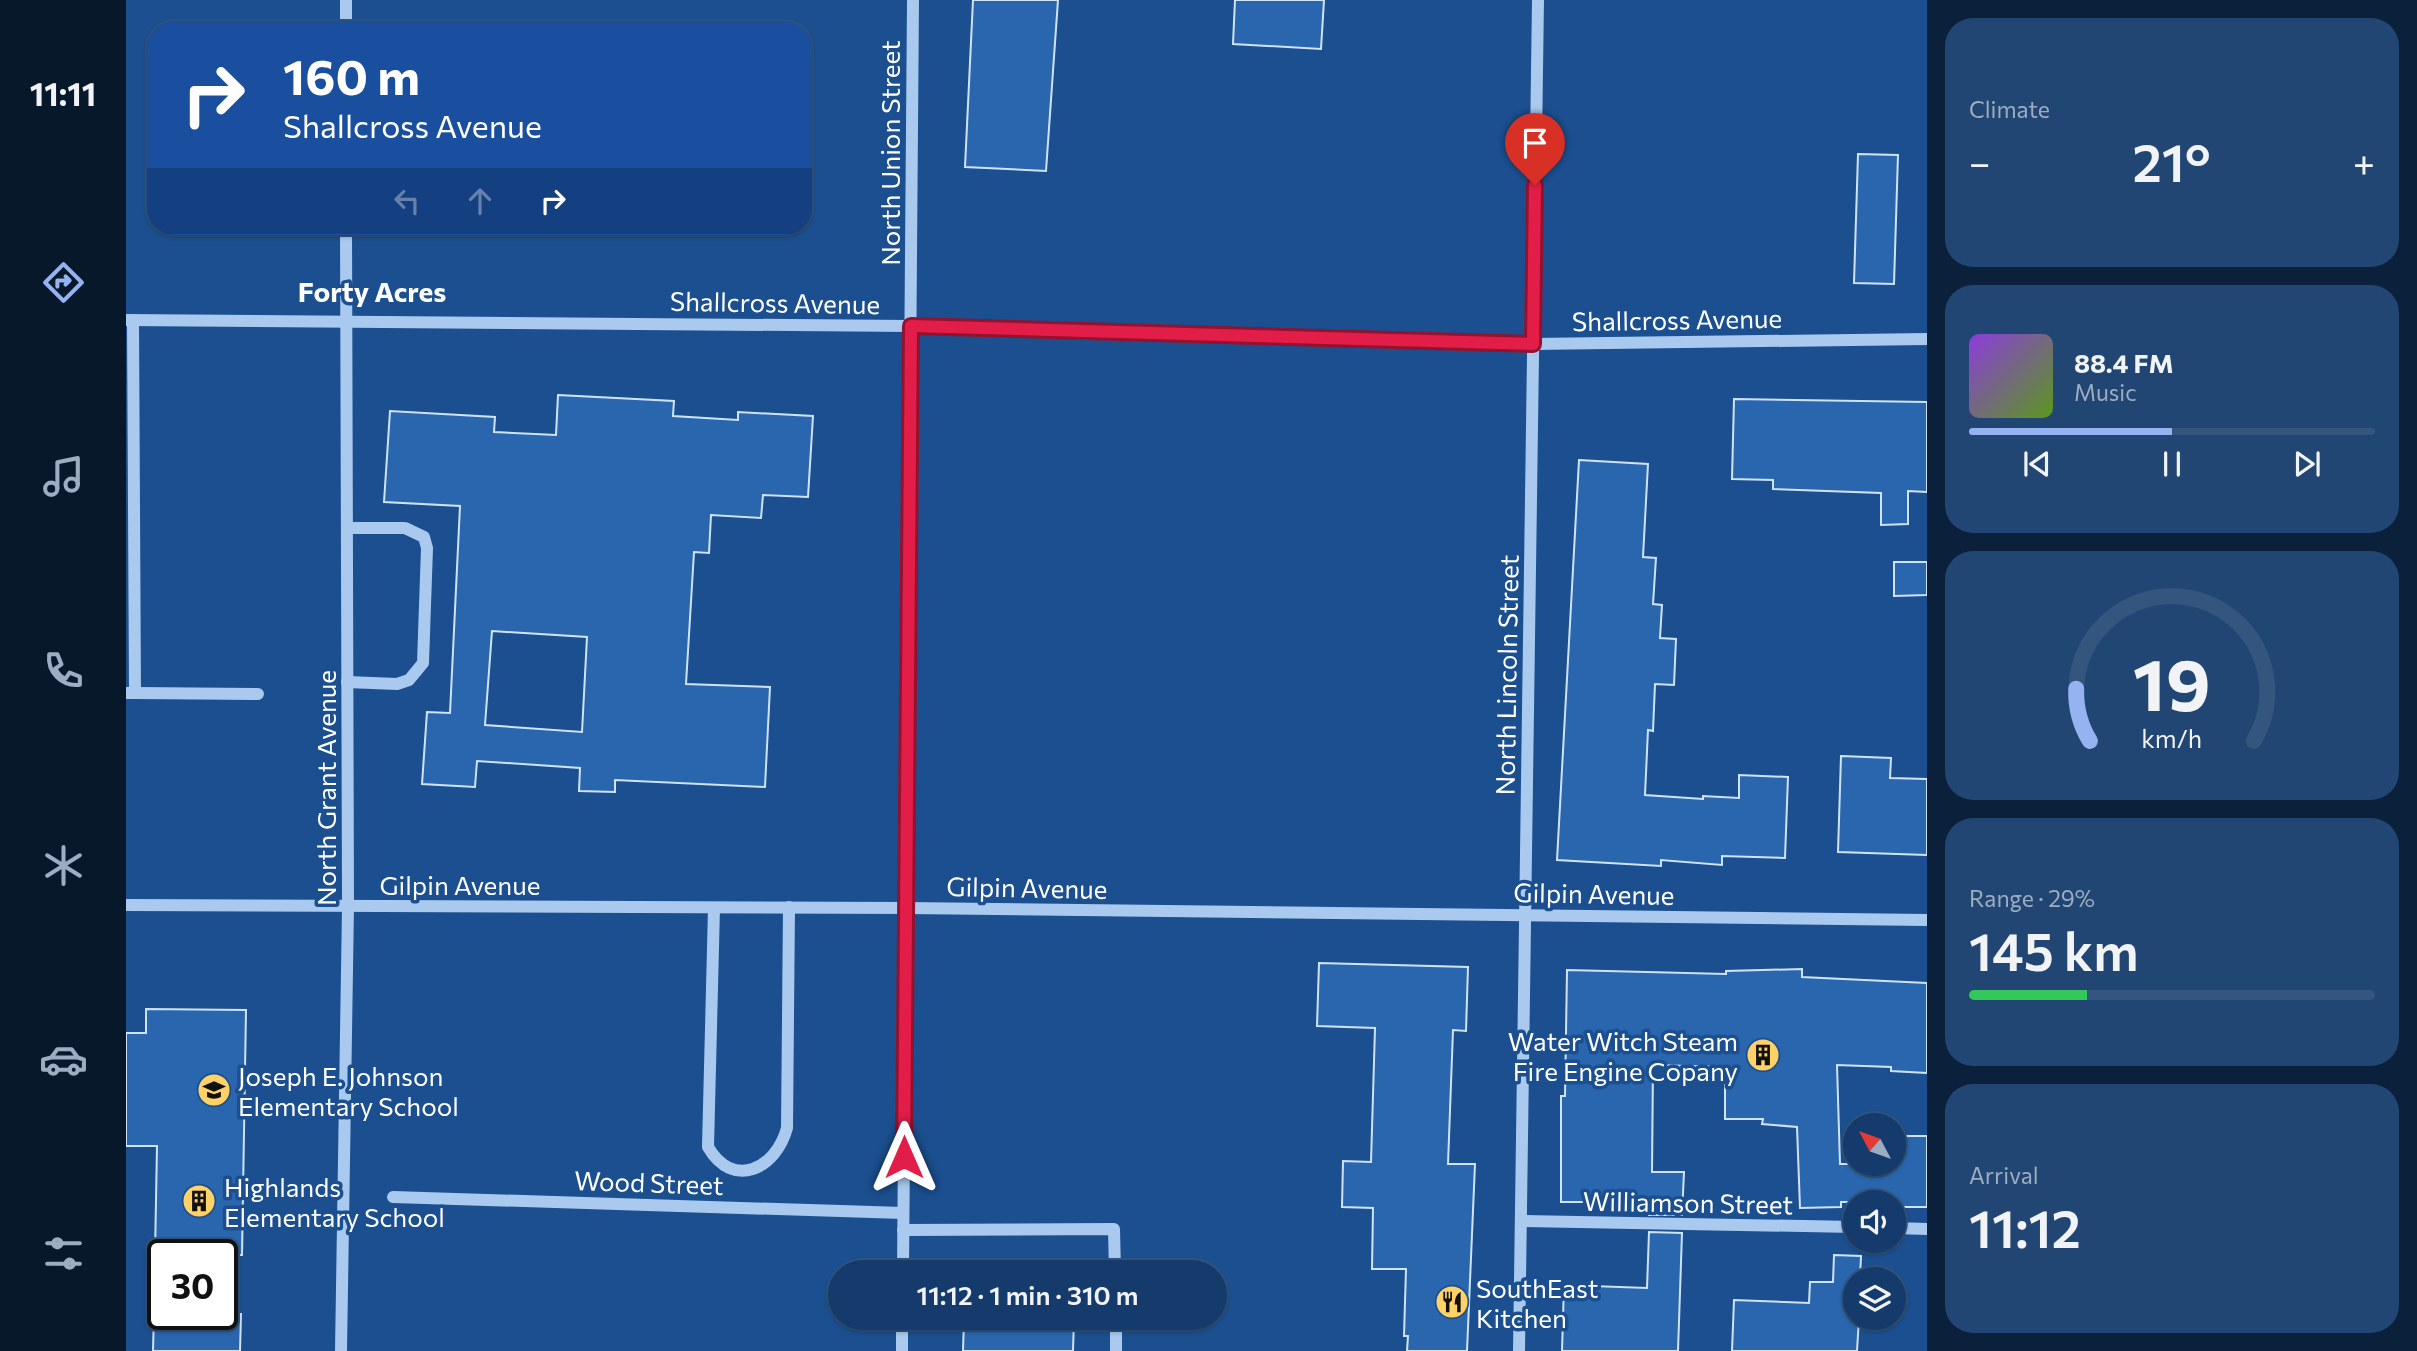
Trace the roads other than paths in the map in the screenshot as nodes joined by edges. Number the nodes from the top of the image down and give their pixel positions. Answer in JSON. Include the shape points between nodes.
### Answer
{"nodes":[{"id":1,"x":346,"y":0,"type":"edge"},
{"id":2,"x":913,"y":0,"type":"edge"},
{"id":3,"x":1538,"y":0,"type":"edge"},
{"id":4,"x":346,"y":21,"type":"edge"},
{"id":5,"x":346,"y":235,"type":"edge"},
{"id":6,"x":130,"y":320,"type":"edge"},
{"id":7,"x":346,"y":320,"type":"junction"},
{"id":8,"x":911,"y":326,"type":"junction"},
{"id":9,"x":1927,"y":339,"type":"edge"},
{"id":10,"x":1533,"y":344,"type":"junction"},
{"id":11,"x":130,"y":517,"type":"edge"},
{"id":12,"x":347,"y":528,"type":"junction"},
{"id":13,"x":347,"y":682,"type":"junction"},
{"id":14,"x":131,"y":693,"type":"edge"},
{"id":15,"x":258,"y":694,"type":"dead end"},
{"id":16,"x":126,"y":905,"type":"edge"},
{"id":17,"x":348,"y":906,"type":"junction"},
{"id":18,"x":714,"y":908,"type":"junction"},
{"id":19,"x":789,"y":908,"type":"junction"},
{"id":20,"x":906,"y":908,"type":"junction"},
{"id":21,"x":1525,"y":915,"type":"junction"},
{"id":22,"x":1927,"y":920,"type":"edge"},
{"id":23,"x":393,"y":1197,"type":"dead end"},
{"id":24,"x":904,"y":1213,"type":"junction"},
{"id":25,"x":1521,"y":1221,"type":"junction"},
{"id":26,"x":1843,"y":1227,"type":"edge"},
{"id":27,"x":1906,"y":1228,"type":"edge"},
{"id":28,"x":1927,"y":1229,"type":"edge"},
{"id":29,"x":903,"y":1230,"type":"junction"},
{"id":30,"x":903,"y":1260,"type":"edge"},
{"id":31,"x":1115,"y":1260,"type":"edge"},
{"id":32,"x":902,"y":1330,"type":"edge"},
{"id":33,"x":1116,"y":1330,"type":"edge"},
{"id":34,"x":341,"y":1351,"type":"edge"},
{"id":35,"x":902,"y":1351,"type":"edge"},
{"id":36,"x":1116,"y":1351,"type":"edge"},
{"id":37,"x":1519,"y":1351,"type":"edge"}],
"edges":[{"from":1,"to":4,"type":"street"},
{"from":2,"to":8,"type":"street","name":"North Union Street"},
{"from":3,"to":10,"type":"street","name":"North Lincoln Street"},
{"from":5,"to":7,"type":"street","name":"North Grant Avenue"},
{"from":6,"to":7,"type":"street","name":"Shallcross Avenue"},
{"from":6,"to":11,"type":"street"},
{"from":7,"to":8,"type":"street","name":"Shallcross Avenue"},
{"from":7,"to":12,"type":"street","name":"North Grant Avenue"},
{"from":8,"to":10,"type":"street","name":"Shallcross Avenue"},
{"from":8,"to":20,"type":"street","name":"North Union Street"},
{"from":9,"to":10,"type":"street","name":"Shallcross Avenue"},
{"from":10,"to":21,"type":"street","name":"North Lincoln Street"},
{"from":11,"to":14,"type":"street"},
{"from":12,"to":13,"type":"street","name":"North Grant Avenue"},
{"from":12,"to":13,"type":"street","via":[[405,528],[424,537],[427,548],[423,663],[409,680],[397,684]]},
{"from":13,"to":17,"type":"street","name":"North Grant Avenue"},
{"from":14,"to":15,"type":"street"},
{"from":16,"to":17,"type":"street","name":"Gilpin Avenue"},
{"from":17,"to":18,"type":"street","name":"Gilpin Avenue"},
{"from":17,"to":34,"type":"street","name":"North Grant Avenue"},
{"from":18,"to":19,"type":"street","name":"Gilpin Avenue"},
{"from":18,"to":19,"type":"street","via":[[708,1147],[726,1167],[749,1171],[772,1158],[787,1128]]},
{"from":19,"to":20,"type":"street","name":"Gilpin Avenue"},
{"from":20,"to":21,"type":"street","name":"Gilpin Avenue"},
{"from":20,"to":24,"type":"street","name":"North Union Street"},
{"from":21,"to":22,"type":"street","name":"Gilpin Avenue"},
{"from":21,"to":25,"type":"street","name":"North Lincoln Street"},
{"from":23,"to":24,"type":"street","name":"Wood Street"},
{"from":24,"to":29,"type":"street","name":"North Union Street"},
{"from":25,"to":26,"type":"street","name":"Williamson Street"},
{"from":25,"to":37,"type":"street","name":"North Lincoln Street"},
{"from":27,"to":28,"type":"street"},
{"from":29,"to":30,"type":"street","name":"North Union Street"},
{"from":29,"to":31,"type":"street","via":[[1114,1229]]},
{"from":32,"to":35,"type":"street"},
{"from":33,"to":36,"type":"street"}]}
